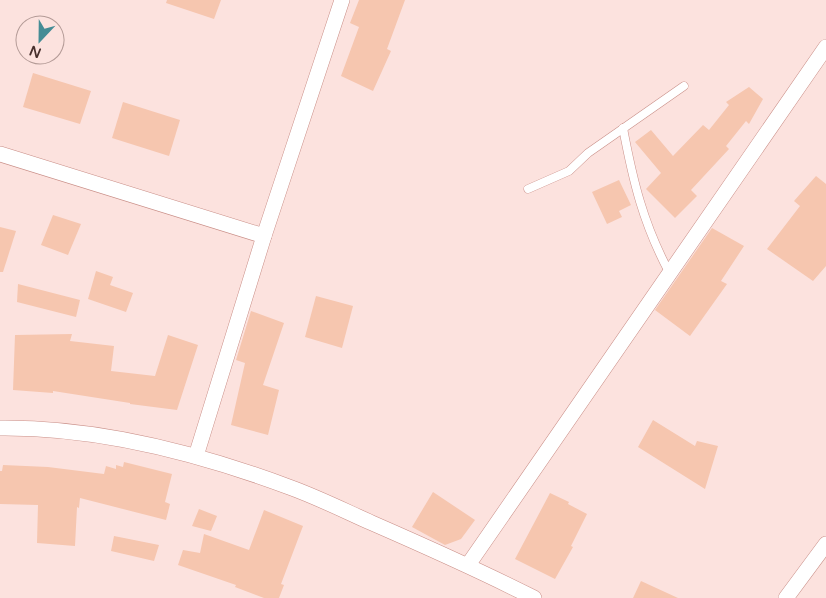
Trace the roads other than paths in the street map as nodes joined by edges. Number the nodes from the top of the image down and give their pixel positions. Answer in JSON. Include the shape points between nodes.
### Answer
{"nodes":[{"id":1,"x":342,"y":0,"type":"edge"},
{"id":2,"x":826,"y":47,"type":"edge"},
{"id":3,"x":684,"y":86,"type":"dead end"},
{"id":4,"x":623,"y":128,"type":"junction"},
{"id":5,"x":0,"y":154,"type":"edge"},
{"id":6,"x":528,"y":189,"type":"dead end"},
{"id":7,"x":264,"y":236,"type":"junction"},
{"id":8,"x":669,"y":272,"type":"junction"},
{"id":9,"x":0,"y":428,"type":"edge"},
{"id":10,"x":196,"y":456,"type":"junction"},
{"id":11,"x":826,"y":544,"type":"edge"},
{"id":12,"x":468,"y":565,"type":"junction"},
{"id":13,"x":534,"y":598,"type":"edge"},
{"id":14,"x":786,"y":598,"type":"edge"}],
"edges":[{"from":1,"to":7,"type":"street"},
{"from":2,"to":8,"type":"street"},
{"from":3,"to":4,"type":"lane"},
{"from":4,"to":6,"type":"lane","via":[[569,171]]},
{"from":4,"to":8,"type":"lane","via":[[642,213]]},
{"from":5,"to":7,"type":"street"},
{"from":7,"to":10,"type":"street"},
{"from":8,"to":12,"type":"street"},
{"from":9,"to":10,"type":"street","via":[[28,428],[117,439]]},
{"from":10,"to":12,"type":"street","via":[[290,487]]},
{"from":11,"to":14,"type":"street"},
{"from":12,"to":13,"type":"street"}]}
